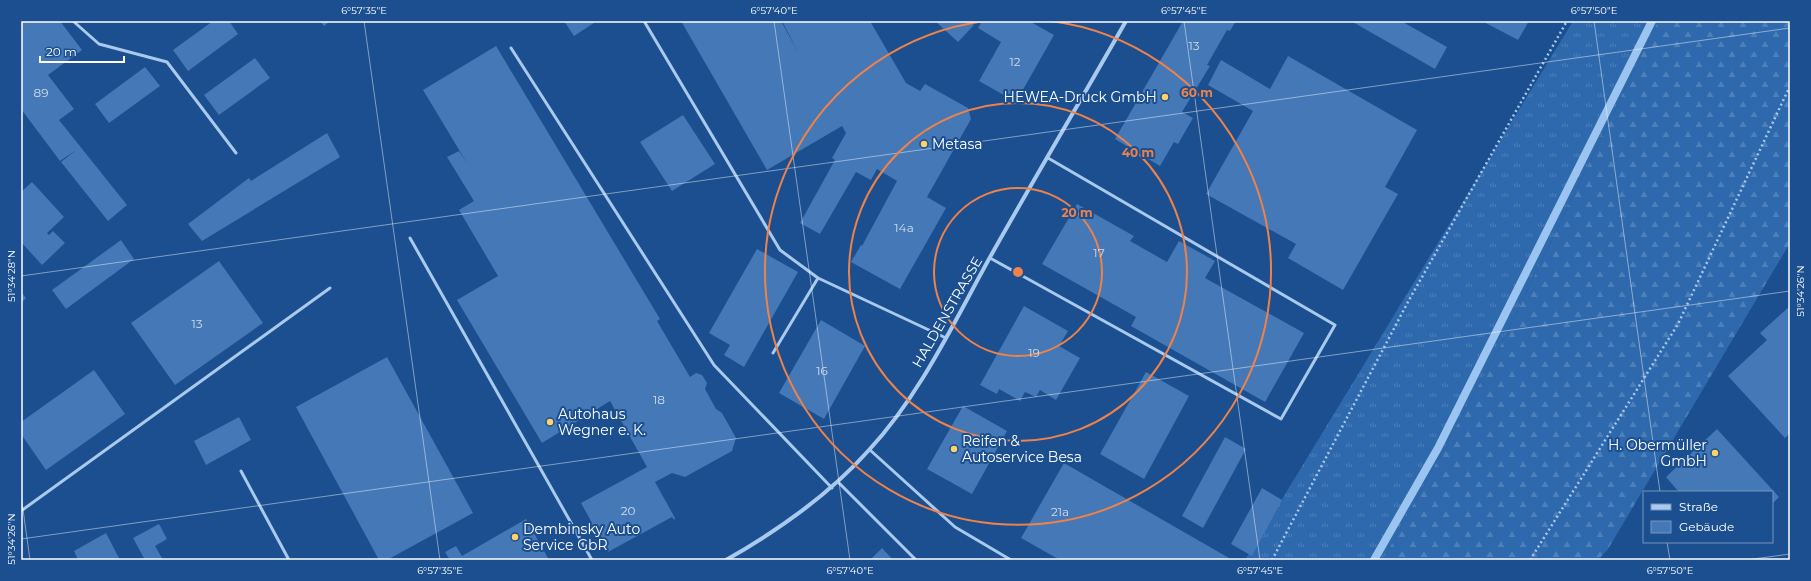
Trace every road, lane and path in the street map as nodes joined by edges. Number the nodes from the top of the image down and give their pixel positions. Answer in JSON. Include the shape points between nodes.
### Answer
{"nodes":[{"id":1,"x":73,"y":21,"type":"edge"},
{"id":2,"x":644,"y":21,"type":"edge"},
{"id":3,"x":1126,"y":21,"type":"edge"},
{"id":4,"x":1567,"y":21,"type":"edge"},
{"id":5,"x":511,"y":48,"type":"dead end"},
{"id":6,"x":1790,"y":86,"type":"edge"},
{"id":7,"x":236,"y":153,"type":"dead end"},
{"id":8,"x":1048,"y":158,"type":"junction"},
{"id":9,"x":410,"y":238,"type":"dead end"},
{"id":10,"x":990,"y":258,"type":"junction"},
{"id":11,"x":818,"y":278,"type":"junction"},
{"id":12,"x":330,"y":288,"type":"dead end"},
{"id":13,"x":946,"y":338,"type":"junction"},
{"id":14,"x":773,"y":353,"type":"dead end"},
{"id":15,"x":870,"y":450,"type":"junction"},
{"id":16,"x":241,"y":471,"type":"dead end"},
{"id":17,"x":838,"y":482,"type":"junction"},
{"id":18,"x":832,"y":488,"type":"junction"},
{"id":19,"x":21,"y":511,"type":"edge"},
{"id":20,"x":734,"y":555,"type":"junction"},
{"id":21,"x":289,"y":560,"type":"edge"},
{"id":22,"x":592,"y":560,"type":"edge"},
{"id":23,"x":726,"y":560,"type":"edge"},
{"id":24,"x":737,"y":560,"type":"edge"},
{"id":25,"x":916,"y":560,"type":"edge"},
{"id":26,"x":1011,"y":560,"type":"edge"},
{"id":27,"x":1272,"y":560,"type":"edge"},
{"id":28,"x":1530,"y":560,"type":"edge"}],
"edges":[{"from":1,"to":7,"type":"lane","via":[[99,44],[167,62]]},
{"from":2,"to":11,"type":"lane","via":[[780,250]]},
{"from":3,"to":8,"type":"street","name":"HALDENSTRASSE"},
{"from":4,"to":27,"type":"path","via":[[1409,300]]},
{"from":5,"to":18,"type":"lane","via":[[714,365]]},
{"from":6,"to":28,"type":"path","via":[[1678,324]]},
{"from":8,"to":10,"type":"street","name":"HALDENSTRASSE"},
{"from":8,"to":10,"type":"lane","via":[[1336,325],[1328,339],[1281,419]]},
{"from":9,"to":22,"type":"lane"},
{"from":10,"to":13,"type":"street","name":"HALDENSTRASSE"},
{"from":11,"to":13,"type":"lane"},
{"from":11,"to":14,"type":"lane"},
{"from":12,"to":19,"type":"lane"},
{"from":13,"to":15,"type":"street","name":"HALDENSTRASSE","via":[[904,406]]},
{"from":15,"to":17,"type":"street","name":"HALDENSTRASSE"},
{"from":15,"to":26,"type":"lane","via":[[955,527]]},
{"from":16,"to":21,"type":"lane"},
{"from":17,"to":18,"type":"street","name":"HALDENSTRASSE"},
{"from":17,"to":25,"type":"lane"},
{"from":18,"to":20,"type":"street","name":"HALDENSTRASSE"},
{"from":20,"to":23,"type":"street","name":"HALDENSTRASSE"},
{"from":20,"to":24,"type":"lane"}]}
